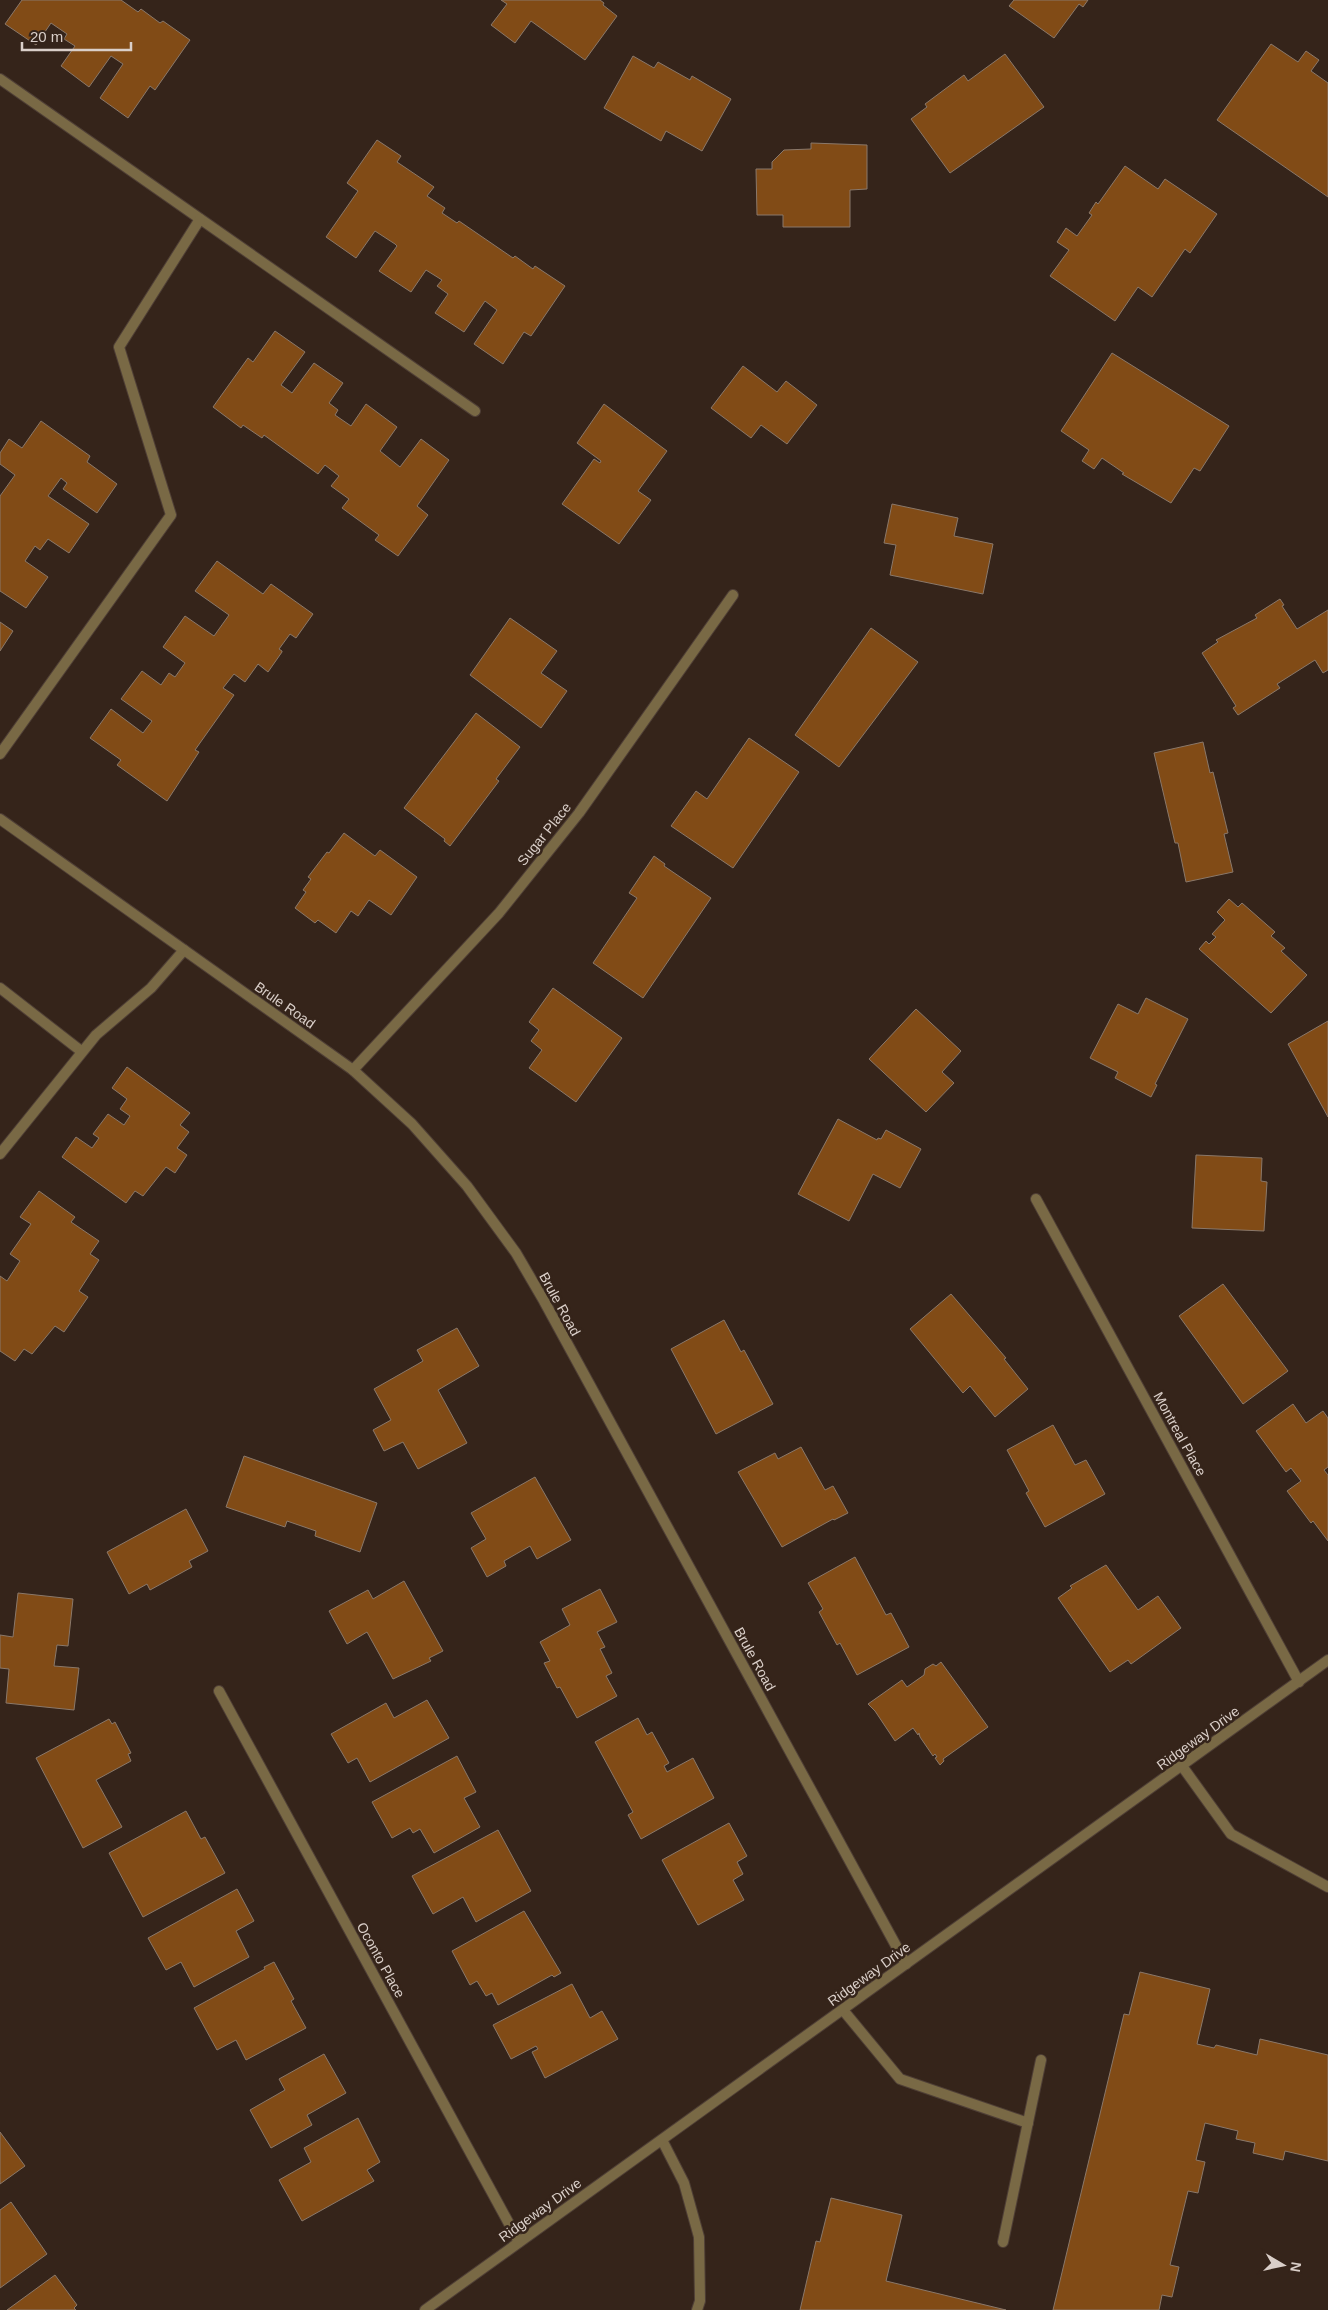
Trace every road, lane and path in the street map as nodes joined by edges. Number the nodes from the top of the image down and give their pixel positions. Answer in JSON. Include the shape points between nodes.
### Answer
{"nodes":[{"id":1,"x":0,"y":79,"type":"edge"},
{"id":2,"x":200,"y":219,"type":"junction"},
{"id":3,"x":475,"y":411,"type":"dead end"},
{"id":4,"x":733,"y":595,"type":"dead end"},
{"id":5,"x":0,"y":754,"type":"edge"},
{"id":6,"x":0,"y":819,"type":"edge"},
{"id":7,"x":184,"y":950,"type":"junction"},
{"id":8,"x":0,"y":988,"type":"edge"},
{"id":9,"x":81,"y":1052,"type":"junction"},
{"id":10,"x":352,"y":1070,"type":"junction"},
{"id":11,"x":0,"y":1154,"type":"edge"},
{"id":12,"x":1036,"y":1199,"type":"dead end"},
{"id":13,"x":1328,"y":1660,"type":"edge"},
{"id":14,"x":1299,"y":1682,"type":"junction"},
{"id":15,"x":219,"y":1691,"type":"dead end"},
{"id":16,"x":1182,"y":1766,"type":"junction"},
{"id":17,"x":1328,"y":1887,"type":"edge"},
{"id":18,"x":906,"y":1964,"type":"junction"},
{"id":19,"x":843,"y":2010,"type":"junction"},
{"id":20,"x":1041,"y":2060,"type":"dead end"},
{"id":21,"x":1028,"y":2123,"type":"junction"},
{"id":22,"x":662,"y":2140,"type":"junction"},
{"id":23,"x":519,"y":2242,"type":"junction"},
{"id":24,"x":1002,"y":2242,"type":"dead end"},
{"id":25,"x":425,"y":2310,"type":"edge"},
{"id":26,"x":698,"y":2310,"type":"edge"}],
"edges":[{"from":1,"to":2,"type":"street"},
{"from":2,"to":3,"type":"street"},
{"from":2,"to":5,"type":"street","via":[[119,347],[171,515]]},
{"from":4,"to":10,"type":"street","name":"Sugar Place","via":[[579,813],[498,913]]},
{"from":6,"to":7,"type":"street","name":"Brule Road"},
{"from":7,"to":9,"type":"street","via":[[151,988]]},
{"from":7,"to":10,"type":"street","name":"Brule Road"},
{"from":8,"to":9,"type":"street"},
{"from":9,"to":11,"type":"street"},
{"from":10,"to":18,"type":"street","name":"Brule Road","via":[[419,1131],[468,1186],[516,1254]]},
{"from":12,"to":14,"type":"street","name":"Montreal Place"},
{"from":13,"to":14,"type":"street","name":"Ridgeway Drive"},
{"from":14,"to":16,"type":"street","name":"Ridgeway Drive"},
{"from":15,"to":23,"type":"street","name":"Oconto Place"},
{"from":16,"to":17,"type":"street","via":[[1231,1834]]},
{"from":16,"to":18,"type":"street","name":"Ridgeway Drive"},
{"from":18,"to":19,"type":"street","name":"Ridgeway Drive"},
{"from":19,"to":21,"type":"street","via":[[900,2079]]},
{"from":19,"to":22,"type":"street","name":"Ridgeway Drive"},
{"from":20,"to":21,"type":"street"},
{"from":21,"to":24,"type":"street"},
{"from":22,"to":23,"type":"street","name":"Ridgeway Drive"},
{"from":22,"to":26,"type":"street","via":[[684,2183],[699,2237]]},
{"from":23,"to":25,"type":"street","name":"Ridgeway Drive"}]}
